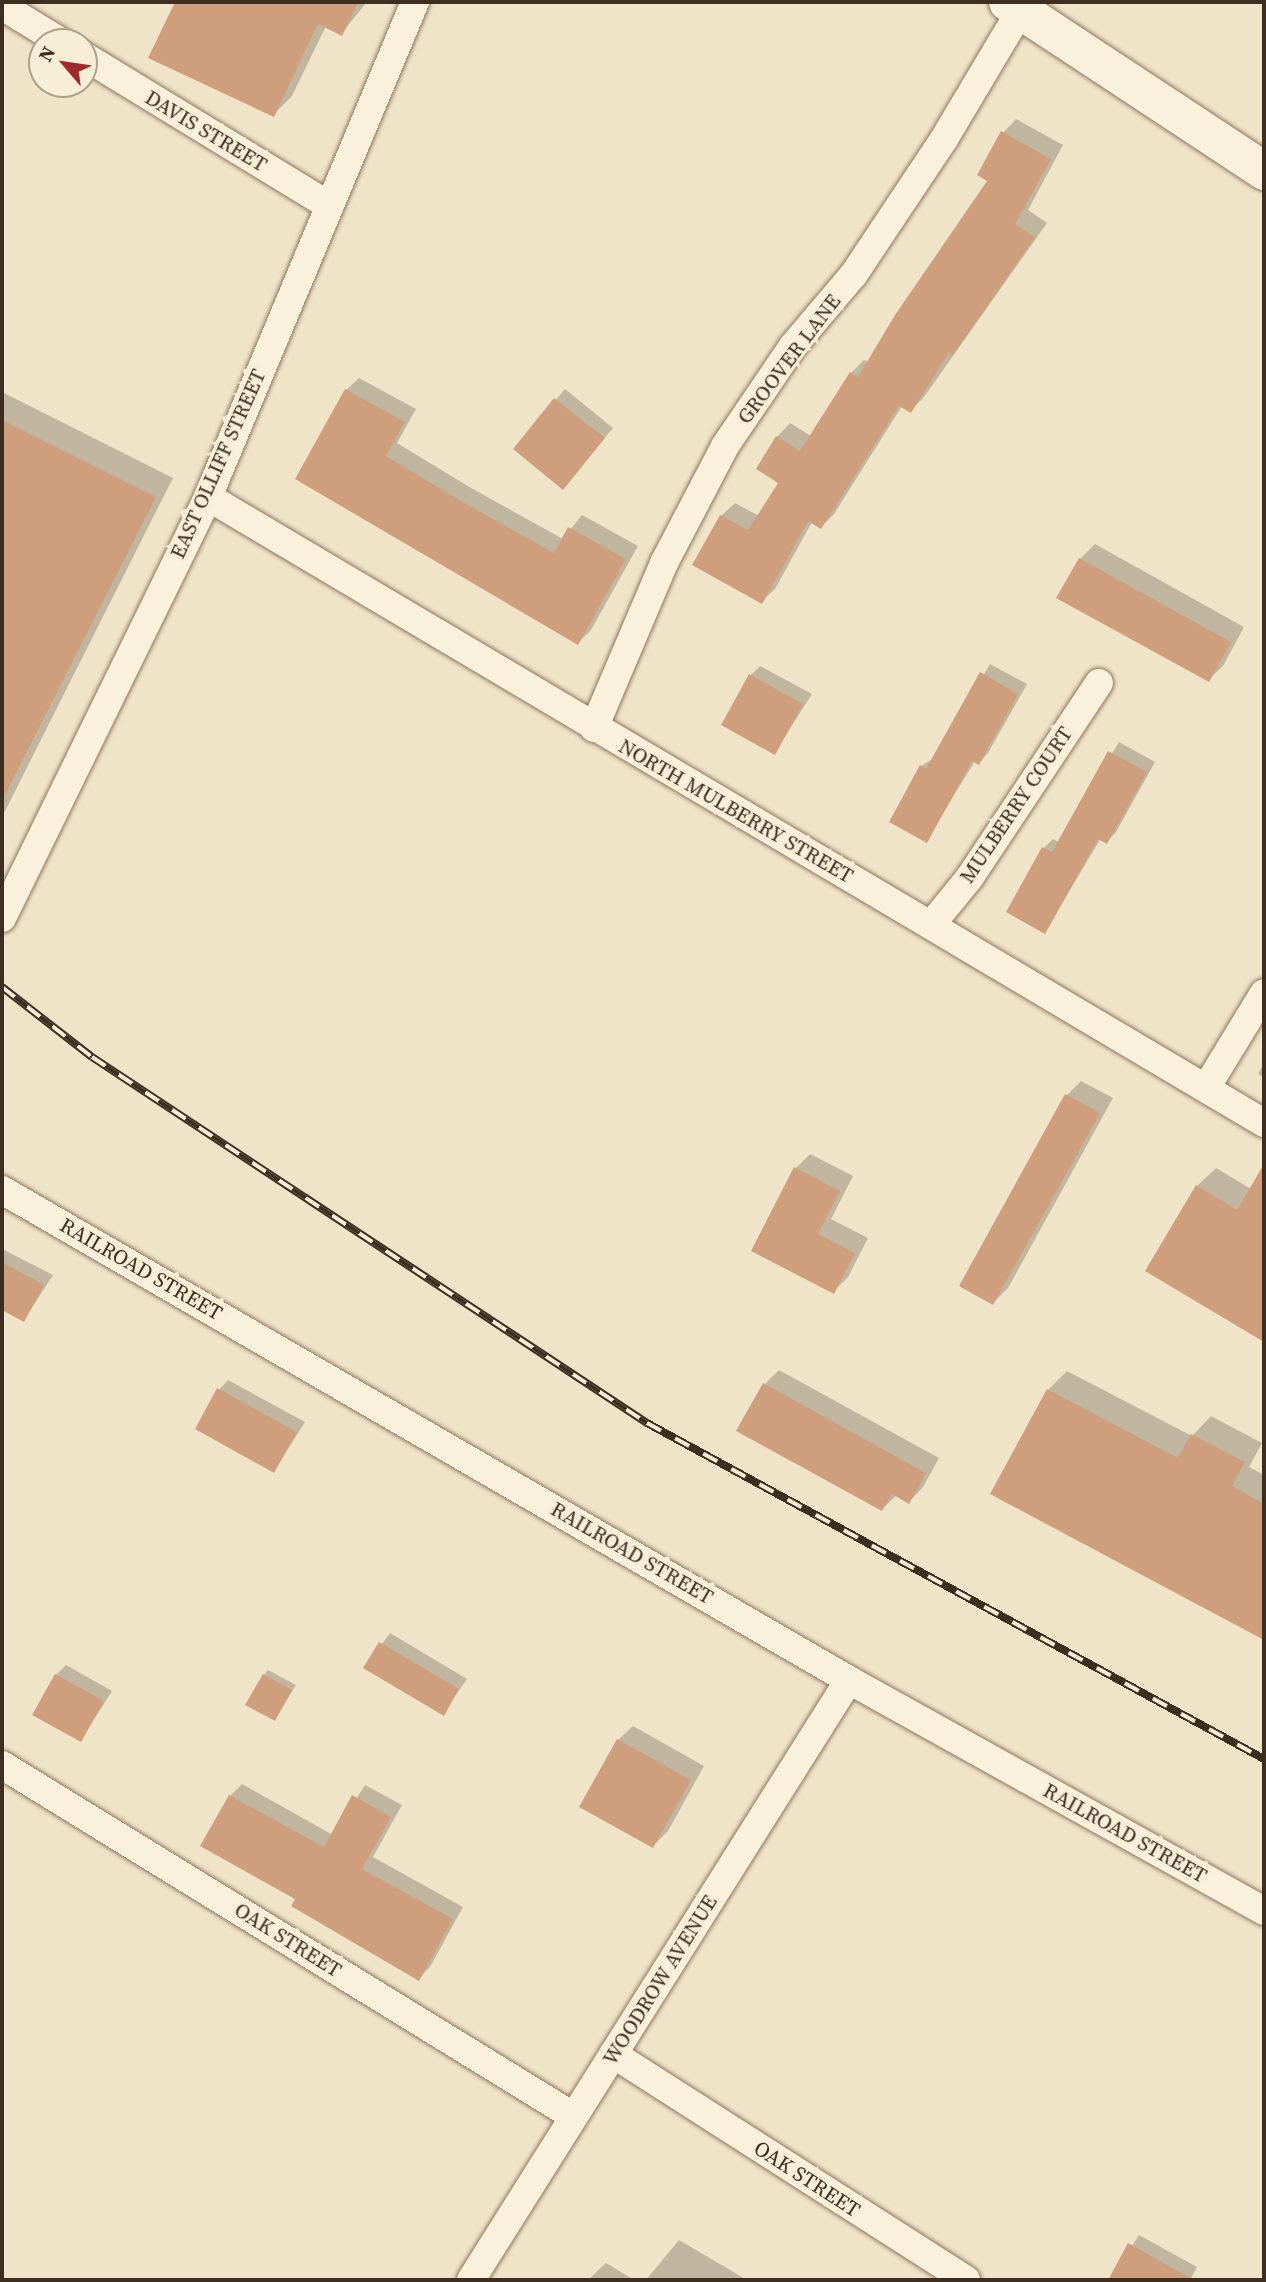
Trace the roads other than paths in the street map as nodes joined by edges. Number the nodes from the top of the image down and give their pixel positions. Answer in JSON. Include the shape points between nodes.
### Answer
{"nodes":[{"id":1,"x":415,"y":2,"type":"edge"},
{"id":2,"x":2,"y":6,"type":"edge"},
{"id":3,"x":1014,"y":6,"type":"edge"},
{"id":4,"x":38,"y":28,"type":"edge"},
{"id":5,"x":98,"y":65,"type":"edge"},
{"id":6,"x":1264,"y":170,"type":"edge"},
{"id":7,"x":328,"y":205,"type":"junction"},
{"id":8,"x":208,"y":497,"type":"junction"},
{"id":9,"x":1098,"y":683,"type":"dead end"},
{"id":10,"x":594,"y":728,"type":"junction"},
{"id":11,"x":2,"y":918,"type":"edge"},
{"id":12,"x":930,"y":925,"type":"junction"},
{"id":13,"x":1264,"y":993,"type":"edge"},
{"id":14,"x":1206,"y":1088,"type":"junction"},
{"id":15,"x":1264,"y":1124,"type":"edge"},
{"id":16,"x":2,"y":1190,"type":"edge"},
{"id":17,"x":849,"y":1680,"type":"junction"},
{"id":18,"x":2,"y":1765,"type":"edge"},
{"id":19,"x":1264,"y":1911,"type":"edge"},
{"id":20,"x":613,"y":2054,"type":"junction"},
{"id":21,"x":573,"y":2116,"type":"junction"},
{"id":22,"x":471,"y":2280,"type":"edge"},
{"id":23,"x":966,"y":2280,"type":"edge"}],
"edges":[{"from":1,"to":7,"type":"street","name":"EAST OLLIFF STREET"},
{"from":2,"to":4,"type":"street"},
{"from":3,"to":6,"type":"street"},
{"from":3,"to":10,"type":"street","name":"GROOVER LANE","via":[[944,139],[854,274],[793,346],[724,446],[665,561]]},
{"from":5,"to":7,"type":"street","name":"DAVIS STREET"},
{"from":7,"to":8,"type":"street","name":"EAST OLLIFF STREET"},
{"from":8,"to":10,"type":"street","name":"NORTH MULBERRY STREET"},
{"from":8,"to":11,"type":"street","name":"EAST OLLIFF STREET"},
{"from":9,"to":12,"type":"street","name":"MULBERRY COURT","via":[[970,877]]},
{"from":10,"to":12,"type":"street","name":"NORTH MULBERRY STREET"},
{"from":12,"to":14,"type":"street","name":"NORTH MULBERRY STREET"},
{"from":13,"to":14,"type":"street"},
{"from":14,"to":15,"type":"street","name":"NORTH MULBERRY STREET"},
{"from":16,"to":17,"type":"street","name":"RAILROAD STREET"},
{"from":17,"to":19,"type":"street","name":"RAILROAD STREET"},
{"from":17,"to":20,"type":"street","name":"WOODROW AVENUE"},
{"from":18,"to":21,"type":"street","name":"OAK STREET"},
{"from":20,"to":21,"type":"street","name":"WOODROW AVENUE"},
{"from":20,"to":23,"type":"street","name":"OAK STREET"},
{"from":21,"to":22,"type":"street","name":"WOODROW AVENUE"}]}
